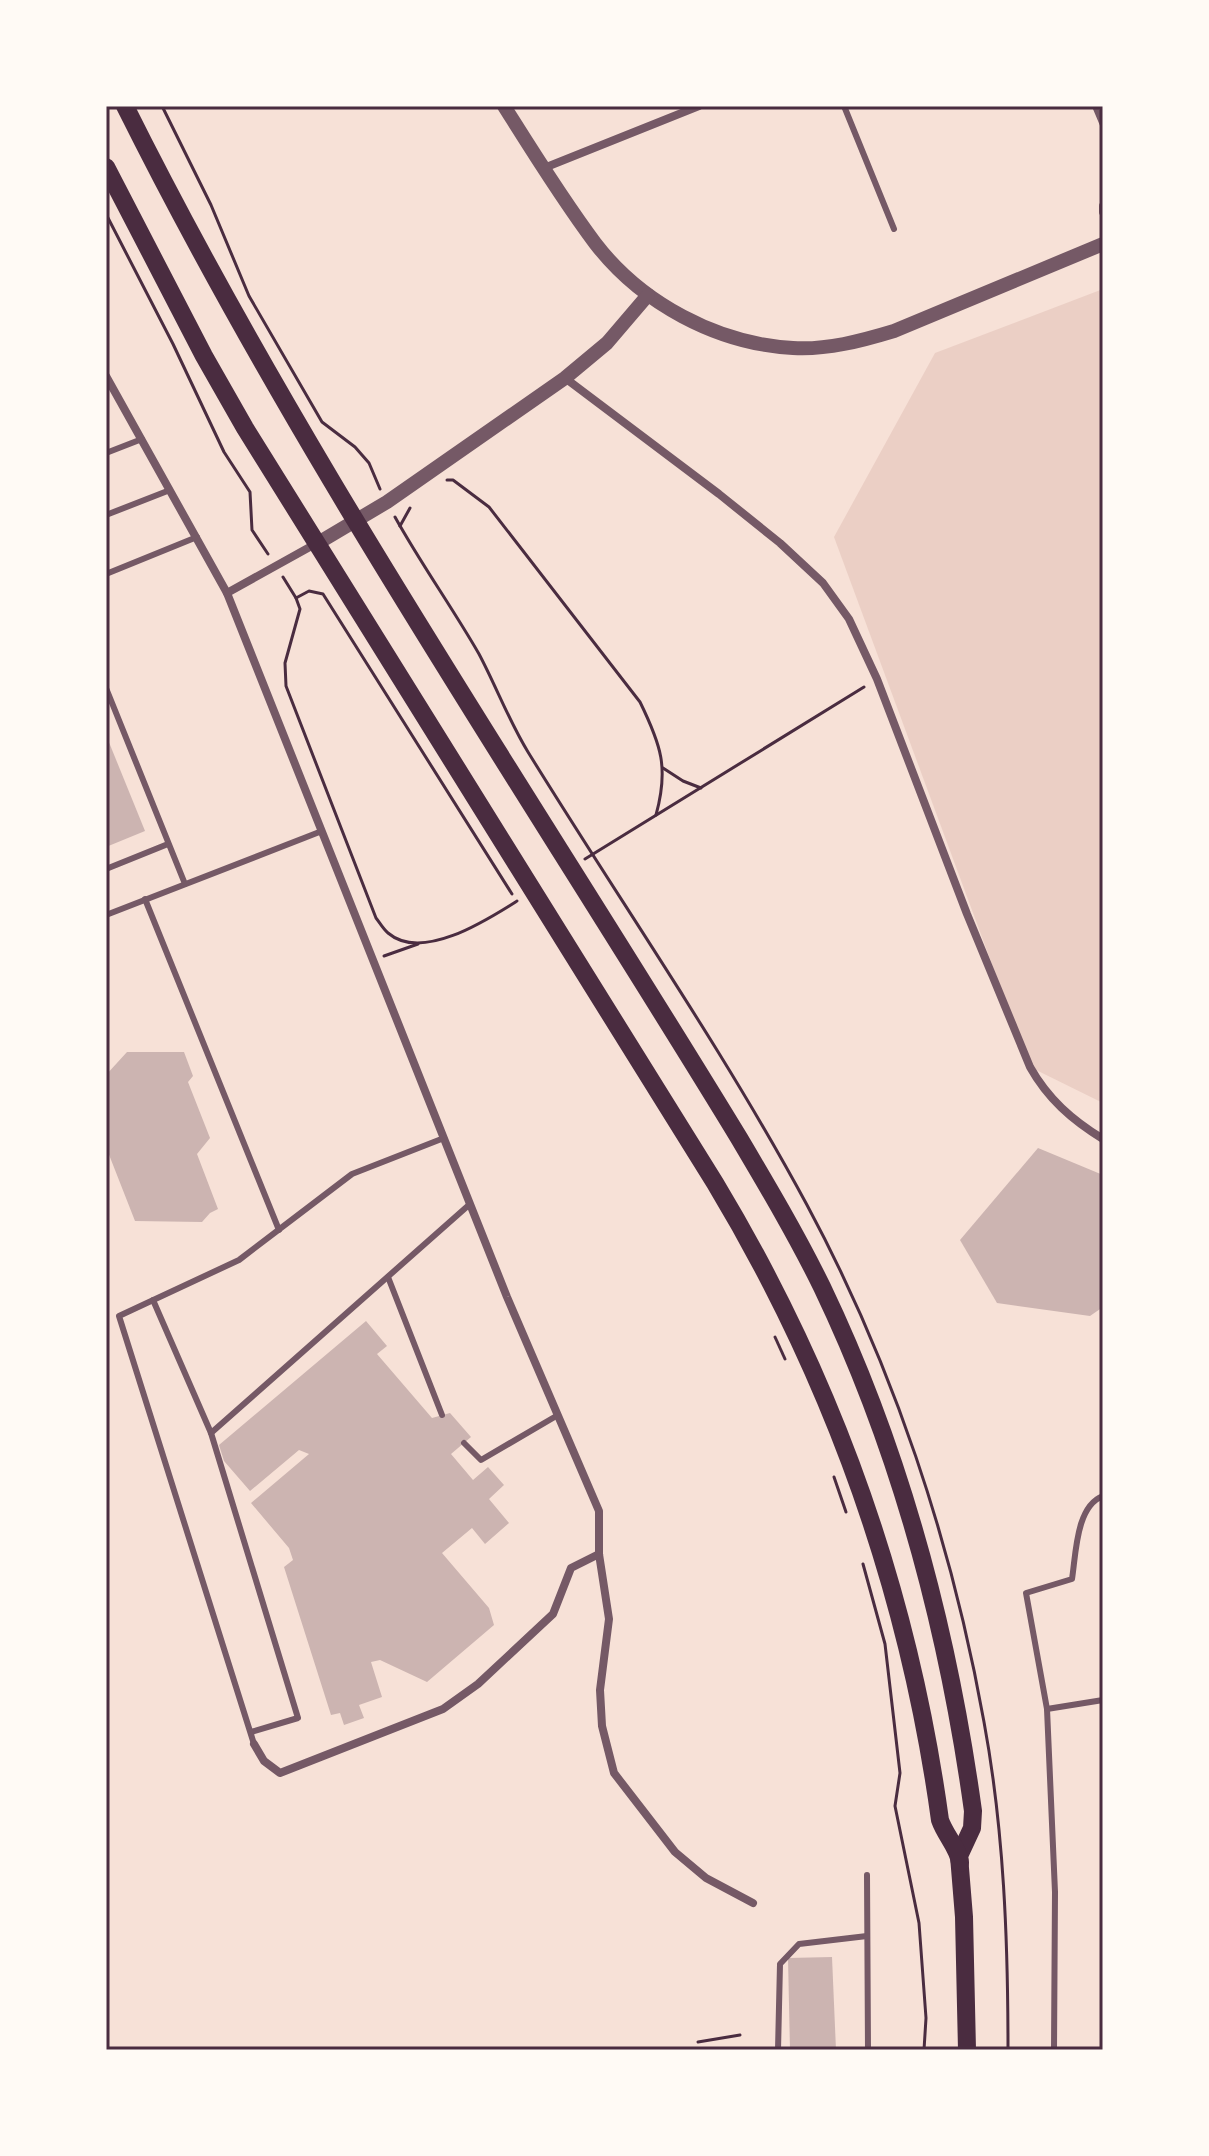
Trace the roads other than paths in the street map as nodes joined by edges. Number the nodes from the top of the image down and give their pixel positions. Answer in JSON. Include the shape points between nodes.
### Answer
{"nodes":[{"id":1,"x":125,"y":106,"type":"edge"},
{"id":2,"x":504,"y":106,"type":"edge"},
{"id":3,"x":669,"y":106,"type":"edge"},
{"id":4,"x":699,"y":106,"type":"edge"},
{"id":5,"x":844,"y":106,"type":"edge"},
{"id":6,"x":1095,"y":106,"type":"edge"},
{"id":7,"x":673,"y":117,"type":"junction"},
{"id":8,"x":1103,"y":125,"type":"edge"},
{"id":9,"x":106,"y":167,"type":"edge"},
{"id":10,"x":544,"y":168,"type":"junction"},
{"id":11,"x":1103,"y":206,"type":"edge"},
{"id":12,"x":1103,"y":212,"type":"edge"},
{"id":13,"x":894,"y":229,"type":"dead end"},
{"id":14,"x":1103,"y":244,"type":"edge"},
{"id":15,"x":648,"y":295,"type":"junction"},
{"id":16,"x":106,"y":376,"type":"edge"},
{"id":17,"x":565,"y":378,"type":"junction"},
{"id":18,"x":142,"y":439,"type":"junction"},
{"id":19,"x":106,"y":453,"type":"edge"},
{"id":20,"x":170,"y":490,"type":"junction"},
{"id":21,"x":106,"y":515,"type":"edge"},
{"id":22,"x":356,"y":521,"type":"junction"},
{"id":23,"x":197,"y":537,"type":"junction"},
{"id":24,"x":318,"y":543,"type":"junction"},
{"id":25,"x":106,"y":574,"type":"edge"},
{"id":26,"x":227,"y":593,"type":"junction"},
{"id":27,"x":106,"y":688,"type":"edge"},
{"id":28,"x":322,"y":831,"type":"junction"},
{"id":29,"x":168,"y":844,"type":"junction"},
{"id":30,"x":106,"y":869,"type":"edge"},
{"id":31,"x":185,"y":884,"type":"junction"},
{"id":32,"x":145,"y":899,"type":"junction"},
{"id":33,"x":106,"y":915,"type":"edge"},
{"id":34,"x":444,"y":1138,"type":"junction"},
{"id":35,"x":1103,"y":1139,"type":"edge"},
{"id":36,"x":470,"y":1204,"type":"junction"},
{"id":37,"x":279,"y":1230,"type":"junction"},
{"id":38,"x":388,"y":1277,"type":"junction"},
{"id":39,"x":153,"y":1300,"type":"junction"},
{"id":40,"x":442,"y":1415,"type":"dead end"},
{"id":41,"x":558,"y":1415,"type":"junction"},
{"id":42,"x":211,"y":1433,"type":"junction"},
{"id":43,"x":464,"y":1443,"type":"dead end"},
{"id":44,"x":1103,"y":1496,"type":"edge"},
{"id":45,"x":599,"y":1554,"type":"junction"},
{"id":46,"x":1103,"y":1700,"type":"edge"},
{"id":47,"x":1047,"y":1709,"type":"junction"},
{"id":48,"x":251,"y":1732,"type":"junction"},
{"id":49,"x":254,"y":1744,"type":"joint"},
{"id":50,"x":959,"y":1856,"type":"junction"},
{"id":51,"x":867,"y":1875,"type":"dead end"},
{"id":52,"x":753,"y":1903,"type":"dead end"},
{"id":53,"x":867,"y":1936,"type":"junction"},
{"id":54,"x":778,"y":2050,"type":"edge"},
{"id":55,"x":868,"y":2050,"type":"edge"},
{"id":56,"x":967,"y":2050,"type":"edge"},
{"id":57,"x":1054,"y":2050,"type":"edge"}],
"edges":[{"from":1,"to":22,"type":"main road","via":[[201,252]]},
{"from":2,"to":10,"type":"street"},
{"from":3,"to":7,"type":"lane"},
{"from":4,"to":7,"type":"street"},
{"from":5,"to":13,"type":"lane"},
{"from":6,"to":8,"type":"lane"},
{"from":7,"to":10,"type":"street"},
{"from":9,"to":24,"type":"main road","via":[[204,356]]},
{"from":10,"to":15,"type":"street","via":[[596,244]]},
{"from":11,"to":12,"type":"street"},
{"from":14,"to":15,"type":"street","via":[[894,331],[825,347],[755,344],[683,318]]},
{"from":15,"to":17,"type":"street","via":[[607,343]]},
{"from":16,"to":18,"type":"street"},
{"from":17,"to":22,"type":"street"},
{"from":17,"to":35,"type":"street","via":[[780,543],[823,583],[849,619],[1015,1037],[1043,1090]]},
{"from":18,"to":19,"type":"lane"},
{"from":18,"to":20,"type":"street"},
{"from":20,"to":21,"type":"lane"},
{"from":20,"to":23,"type":"street"},
{"from":22,"to":24,"type":"street"},
{"from":22,"to":50,"type":"main road","via":[[722,1109],[827,1298],[898,1478],[936,1610],[973,1811],[972,1828]]},
{"from":23,"to":25,"type":"lane"},
{"from":23,"to":26,"type":"street"},
{"from":24,"to":26,"type":"street"},
{"from":24,"to":50,"type":"main road","via":[[715,1183],[787,1312],[849,1457],[882,1553],[917,1687],[940,1820]]},
{"from":26,"to":28,"type":"street"},
{"from":27,"to":29,"type":"lane"},
{"from":28,"to":31,"type":"lane"},
{"from":28,"to":34,"type":"street"},
{"from":29,"to":30,"type":"lane"},
{"from":29,"to":31,"type":"lane"},
{"from":31,"to":32,"type":"lane"},
{"from":32,"to":33,"type":"lane"},
{"from":32,"to":37,"type":"lane"},
{"from":34,"to":36,"type":"street"},
{"from":34,"to":37,"type":"lane","via":[[352,1174]]},
{"from":36,"to":38,"type":"lane"},
{"from":36,"to":41,"type":"street"},
{"from":37,"to":39,"type":"lane","via":[[239,1260]]},
{"from":38,"to":40,"type":"lane"},
{"from":38,"to":42,"type":"lane"},
{"from":39,"to":42,"type":"lane"},
{"from":39,"to":48,"type":"lane","via":[[119,1316]]},
{"from":41,"to":43,"type":"lane","via":[[481,1460]]},
{"from":41,"to":45,"type":"street","via":[[599,1511]]},
{"from":42,"to":48,"type":"lane","via":[[298,1718]]},
{"from":44,"to":47,"type":"lane","via":[[1094,1499],[1082,1519],[1072,1579],[1026,1593]]},
{"from":45,"to":49,"type":"street","via":[[571,1568],[553,1614],[443,1709],[280,1773]]},
{"from":45,"to":52,"type":"street","via":[[609,1619],[600,1690],[602,1726],[614,1773],[675,1852],[706,1878]]},
{"from":46,"to":47,"type":"lane"},
{"from":47,"to":57,"type":"lane","via":[[1055,1892]]},
{"from":48,"to":49,"type":"lane"},
{"from":50,"to":56,"type":"main road"},
{"from":51,"to":53,"type":"lane"},
{"from":53,"to":54,"type":"lane","via":[[799,1944],[780,1964]]},
{"from":53,"to":55,"type":"lane"}]}
